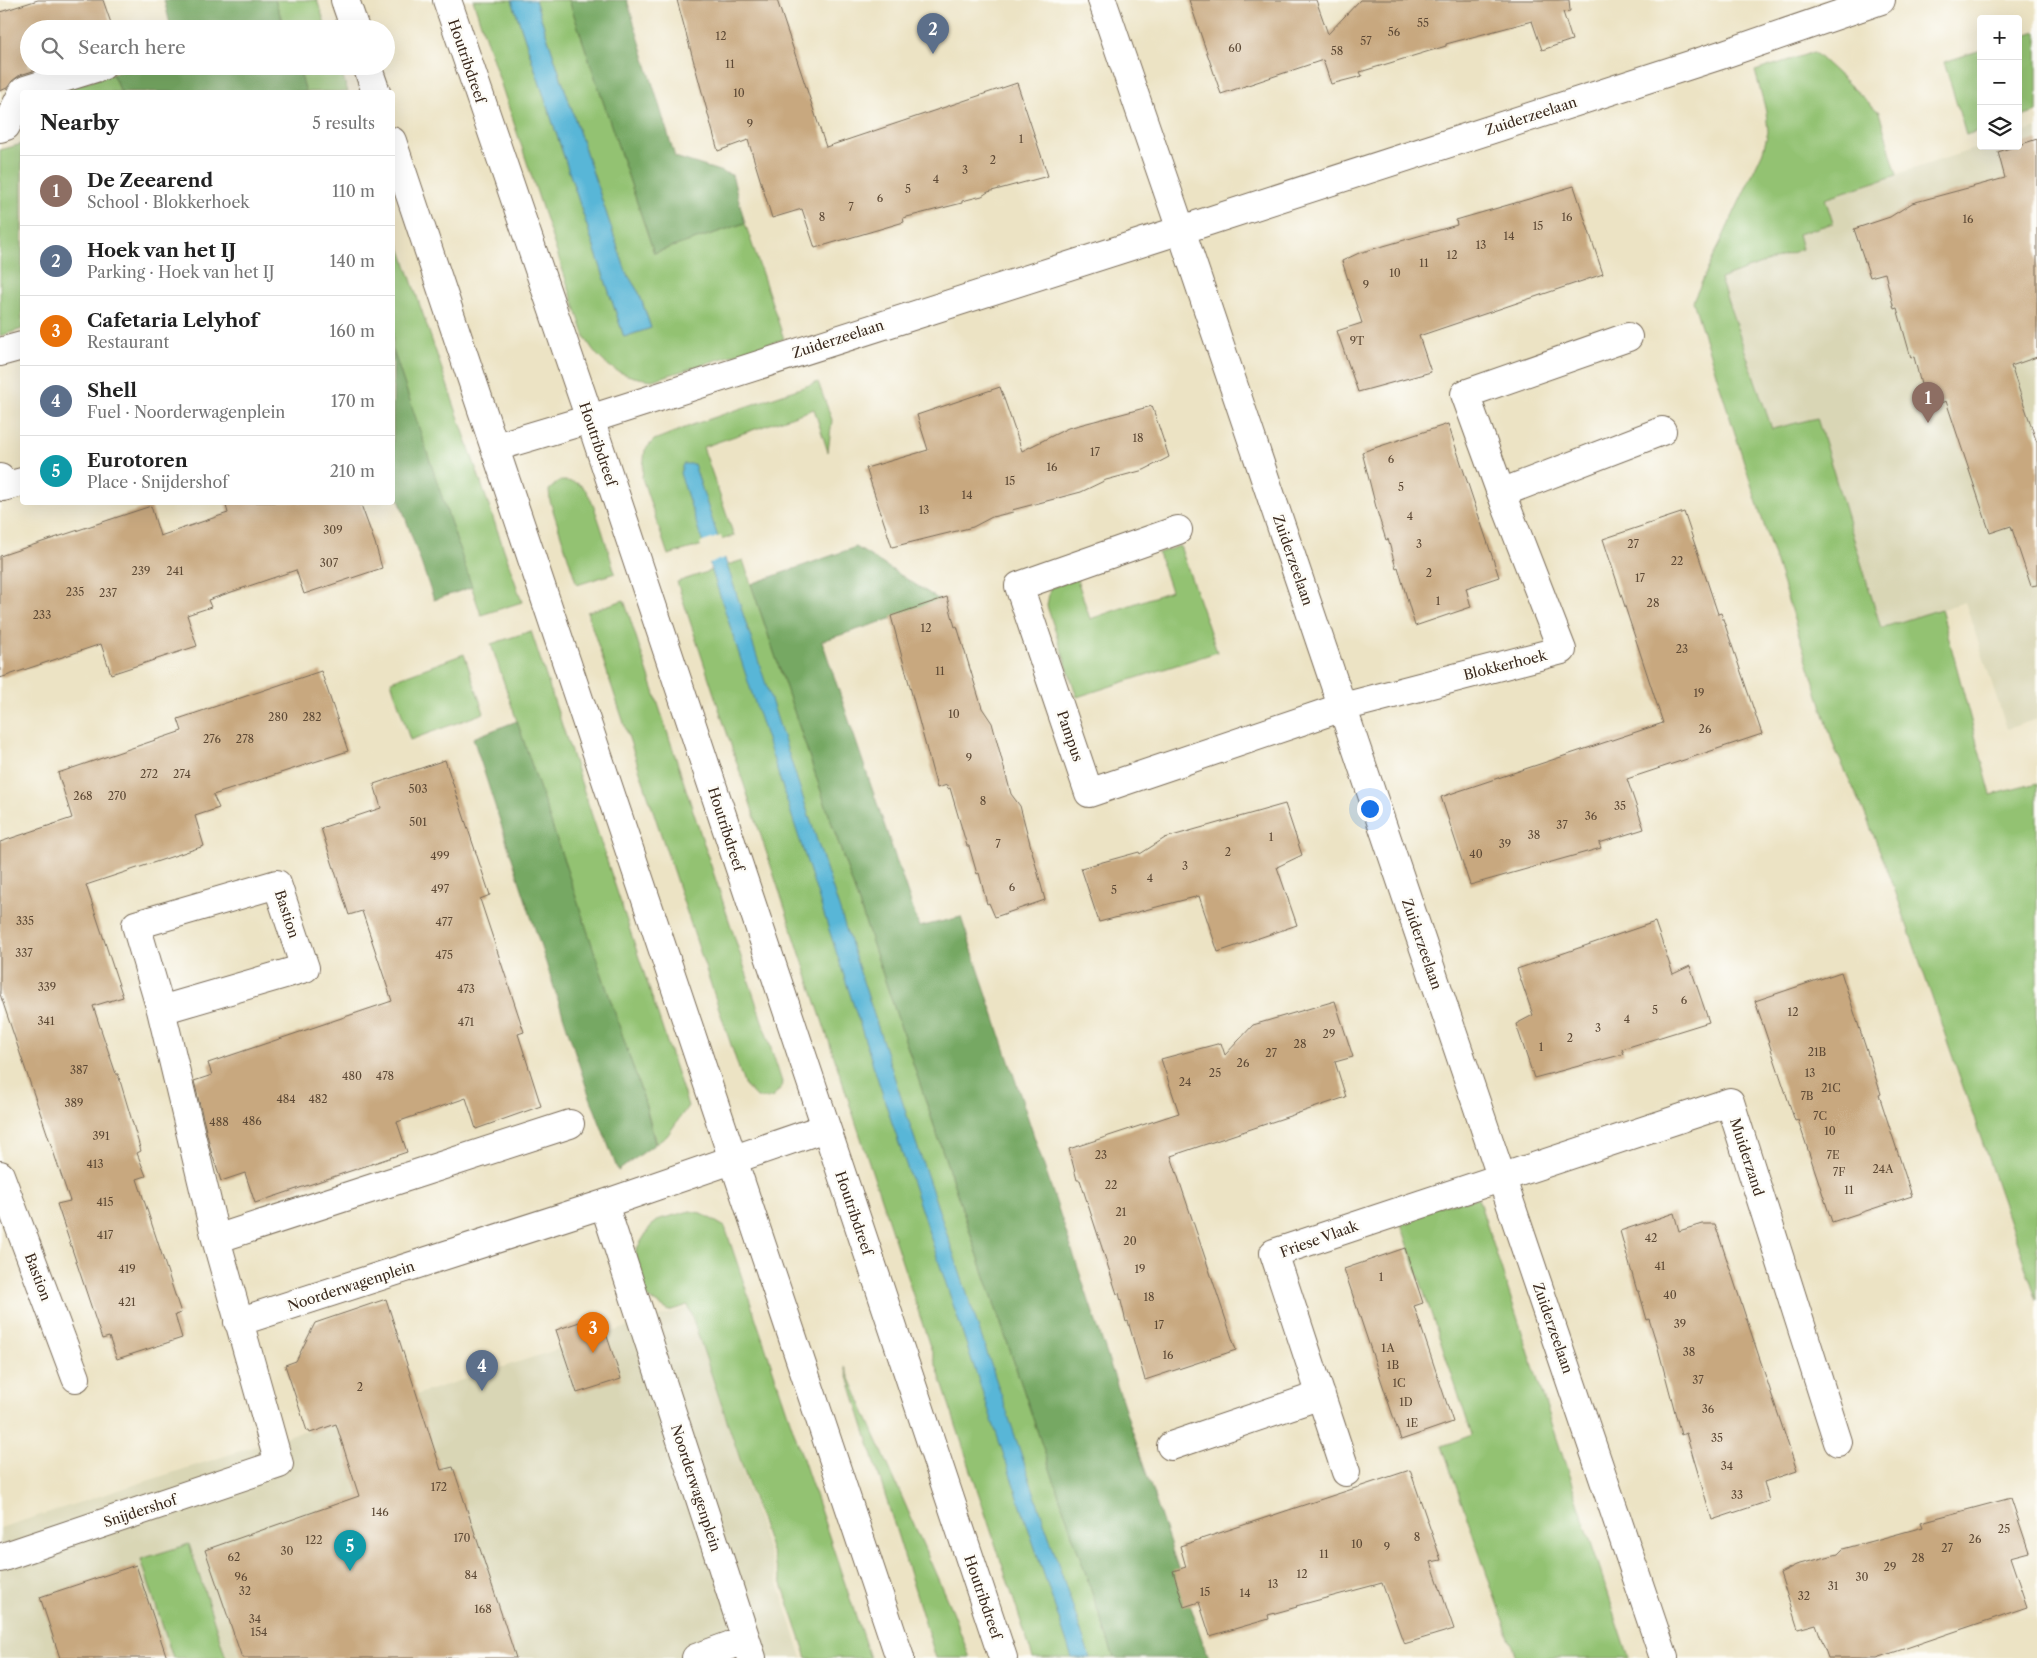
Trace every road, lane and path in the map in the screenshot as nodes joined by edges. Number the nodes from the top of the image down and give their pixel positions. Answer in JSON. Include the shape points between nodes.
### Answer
{"nodes":[{"id":1,"x":345,"y":0,"type":"edge"},
{"id":2,"x":447,"y":0,"type":"edge"},
{"id":3,"x":1102,"y":0,"type":"edge"},
{"id":4,"x":1881,"y":0,"type":"edge"},
{"id":5,"x":352,"y":20,"type":"edge"},
{"id":6,"x":73,"y":75,"type":"edge"},
{"id":7,"x":370,"y":75,"type":"edge"},
{"id":8,"x":25,"y":90,"type":"edge"},
{"id":9,"x":375,"y":90,"type":"edge"},
{"id":10,"x":20,"y":99,"type":"edge"},
{"id":11,"x":0,"y":128,"type":"edge"},
{"id":12,"x":395,"y":150,"type":"edge"},
{"id":13,"x":1181,"y":230,"type":"junction"},
{"id":14,"x":1628,"y":337,"type":"dead end"},
{"id":15,"x":20,"y":347,"type":"edge"},
{"id":16,"x":0,"y":352,"type":"edge"},
{"id":17,"x":590,"y":419,"type":"junction"},
{"id":18,"x":1662,"y":431,"type":"dead end"},
{"id":19,"x":496,"y":447,"type":"junction"},
{"id":20,"x":0,"y":478,"type":"edge"},
{"id":21,"x":20,"y":483,"type":"edge"},
{"id":22,"x":1502,"y":493,"type":"junction"},
{"id":23,"x":1178,"y":530,"type":"dead end"},
{"id":24,"x":1342,"y":707,"type":"junction"},
{"id":25,"x":161,"y":1010,"type":"junction"},
{"id":26,"x":570,"y":1124,"type":"dead end"},
{"id":27,"x":825,"y":1128,"type":"junction"},
{"id":28,"x":734,"y":1161,"type":"junction"},
{"id":29,"x":0,"y":1176,"type":"edge"},
{"id":30,"x":1502,"y":1177,"type":"junction"},
{"id":31,"x":604,"y":1204,"type":"junction"},
{"id":32,"x":216,"y":1239,"type":"junction"},
{"id":33,"x":238,"y":1322,"type":"junction"},
{"id":34,"x":76,"y":1378,"type":"dead end"},
{"id":35,"x":1320,"y":1395,"type":"junction"},
{"id":36,"x":1838,"y":1442,"type":"dead end"},
{"id":37,"x":1171,"y":1446,"type":"dead end"},
{"id":38,"x":1346,"y":1472,"type":"dead end"},
{"id":39,"x":0,"y":1558,"type":"edge"},
{"id":40,"x":749,"y":1649,"type":"edge"},
{"id":41,"x":696,"y":1658,"type":"edge"},
{"id":42,"x":900,"y":1658,"type":"edge"},
{"id":43,"x":1003,"y":1658,"type":"edge"},
{"id":44,"x":1664,"y":1658,"type":"edge"}],
"edges":[{"from":1,"to":5,"type":"street"},
{"from":2,"to":17,"type":"street","name":"Houtribdreef"},
{"from":3,"to":13,"type":"street"},
{"from":4,"to":13,"type":"street","name":"Zuiderzeelaan"},
{"from":6,"to":8,"type":"street"},
{"from":7,"to":9,"type":"street"},
{"from":10,"to":11,"type":"street","via":[[6,126]]},
{"from":12,"to":19,"type":"street"},
{"from":13,"to":17,"type":"street","name":"Zuiderzeelaan"},
{"from":13,"to":24,"type":"street","name":"Zuiderzeelaan"},
{"from":14,"to":22,"type":"street","name":"Blokkerhoek","via":[[1465,394]]},
{"from":15,"to":16,"type":"street"},
{"from":17,"to":19,"type":"street","name":"Zuiderzeelaan"},
{"from":17,"to":27,"type":"street","name":"Houtribdreef"},
{"from":18,"to":22,"type":"street"},
{"from":19,"to":28,"type":"street"},
{"from":20,"to":21,"type":"street","via":[[3,487]]},
{"from":22,"to":24,"type":"street","name":"Blokkerhoek","via":[[1562,650]]},
{"from":23,"to":24,"type":"street","name":"Pampus","via":[[1019,586],[1089,793]]},
{"from":24,"to":30,"type":"street","name":"Zuiderzeelaan"},
{"from":25,"to":25,"type":"street","name":"Bastion","via":[[136,925],[277,884],[305,968]]},
{"from":25,"to":32,"type":"street","name":"Bastion"},
{"from":26,"to":32,"type":"street"},
{"from":27,"to":28,"type":"street","name":"Noorderwagenplein"},
{"from":27,"to":43,"type":"street","name":"Houtribdreef"},
{"from":28,"to":31,"type":"street","name":"Noorderwagenplein"},
{"from":28,"to":42,"type":"street"},
{"from":29,"to":34,"type":"street","name":"Bastion"},
{"from":30,"to":35,"type":"street","name":"Friese Vlaak","via":[[1274,1253]]},
{"from":30,"to":36,"type":"street","name":"Muiderzand","via":[[1730,1102]]},
{"from":30,"to":44,"type":"street","name":"Zuiderzeelaan"},
{"from":31,"to":33,"type":"street","name":"Noorderwagenplein"},
{"from":31,"to":40,"type":"street","name":"Noorderwagenplein"},
{"from":32,"to":33,"type":"street","name":"Bastion"},
{"from":33,"to":39,"type":"street","name":"Snijdershof","via":[[279,1464]]},
{"from":35,"to":37,"type":"street"},
{"from":35,"to":38,"type":"street","name":"Friese Vlaak"},
{"from":40,"to":41,"type":"street"}]}
